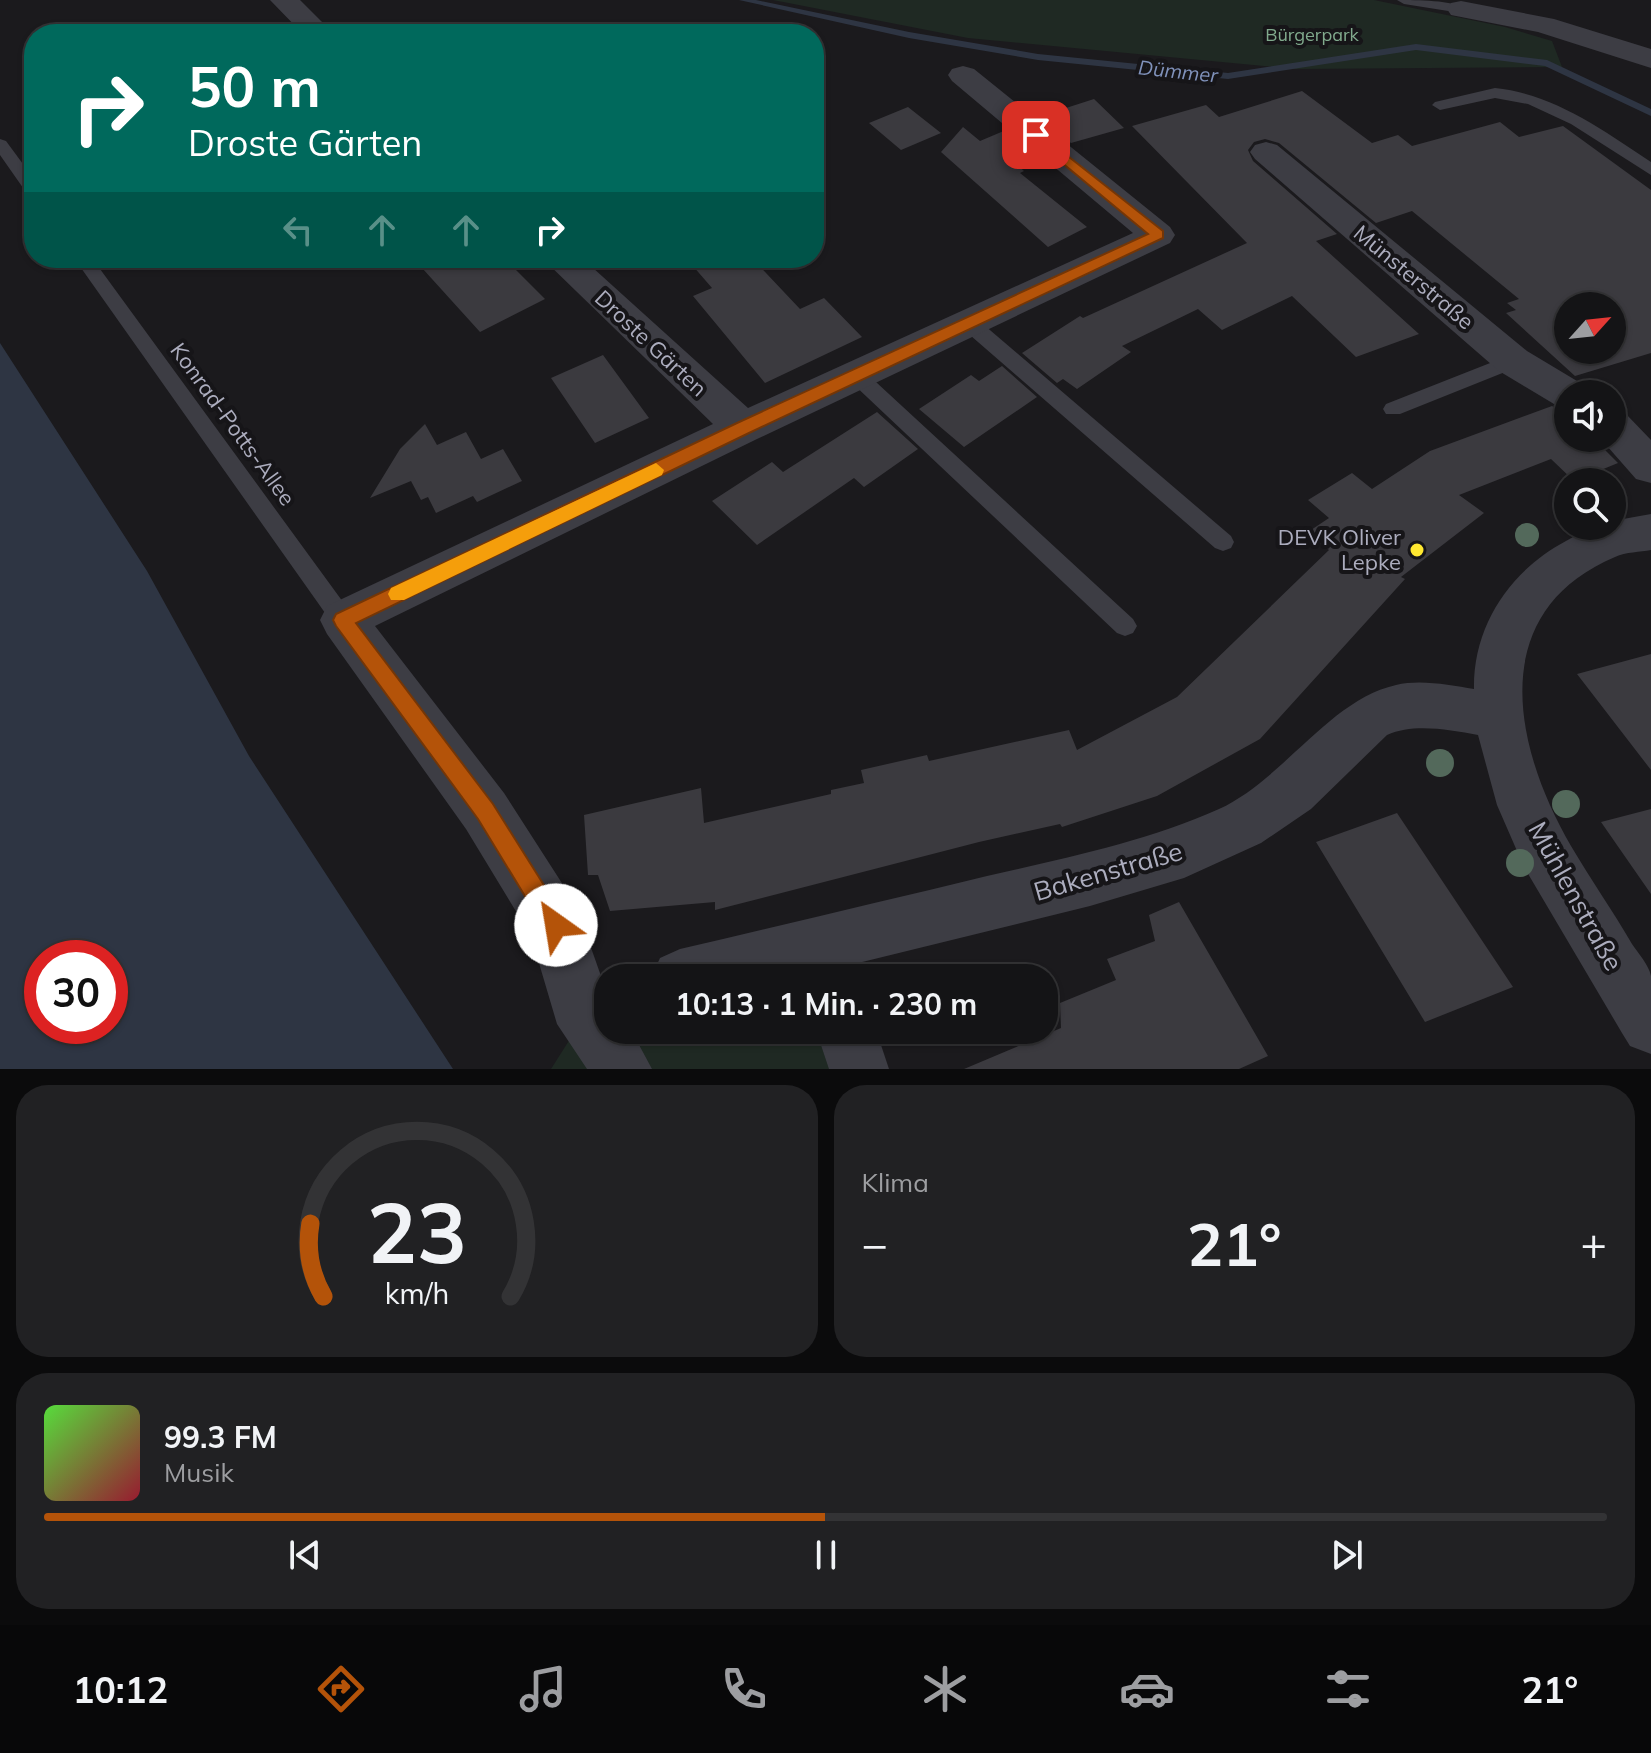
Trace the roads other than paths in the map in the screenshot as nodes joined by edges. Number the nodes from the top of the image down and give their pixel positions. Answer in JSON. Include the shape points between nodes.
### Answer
{"nodes":[{"id":1,"x":284,"y":0,"type":"edge"},
{"id":2,"x":1404,"y":0,"type":"edge"},
{"id":3,"x":1461,"y":9,"type":"joint"},
{"id":4,"x":309,"y":24,"type":"edge"},
{"id":5,"x":1651,"y":59,"type":"edge"},
{"id":6,"x":963,"y":75,"type":"dead end"},
{"id":7,"x":1440,"y":105,"type":"dead end"},
{"id":8,"x":0,"y":144,"type":"edge"},
{"id":9,"x":1266,"y":152,"type":"dead end"},
{"id":10,"x":1651,"y":170,"type":"edge"},
{"id":11,"x":24,"y":177,"type":"edge"},
{"id":12,"x":90,"y":268,"type":"edge"},
{"id":13,"x":571,"y":268,"type":"edge"},
{"id":14,"x":970,"y":324,"type":"junction"},
{"id":15,"x":1513,"y":361,"type":"junction"},
{"id":16,"x":857,"y":376,"type":"junction"},
{"id":17,"x":1554,"y":386,"type":"edge"},
{"id":18,"x":1393,"y":409,"type":"dead end"},
{"id":19,"x":743,"y":428,"type":"junction"},
{"id":20,"x":1626,"y":440,"type":"edge"},
{"id":21,"x":1651,"y":467,"type":"edge"},
{"id":22,"x":1651,"y":532,"type":"edge"},
{"id":23,"x":1223,"y":542,"type":"dead end"},
{"id":24,"x":343,"y":620,"type":"junction"},
{"id":25,"x":1125,"y":626,"type":"dead end"},
{"id":26,"x":1499,"y":716,"type":"junction"},
{"id":27,"x":822,"y":961,"type":"edge"},
{"id":28,"x":797,"y":964,"type":"edge"},
{"id":29,"x":593,"y":1000,"type":"edge"},
{"id":30,"x":1651,"y":1025,"type":"edge"},
{"id":31,"x":851,"y":1044,"type":"edge"},
{"id":32,"x":622,"y":1069,"type":"edge"},
{"id":33,"x":859,"y":1069,"type":"edge"}],
"edges":[{"from":1,"to":4,"type":"street"},
{"from":2,"to":3,"type":"lane"},
{"from":3,"to":5,"type":"street","via":[[1555,28]]},
{"from":6,"to":14,"type":"street","via":[[1158,235]]},
{"from":7,"to":10,"type":"lane","via":[[1495,93],[1518,96],[1578,124]]},
{"from":8,"to":11,"type":"lane"},
{"from":9,"to":15,"type":"street","name":"Münsterstraße"},
{"from":12,"to":24,"type":"lane","name":"Konrad-Potts-Allee"},
{"from":13,"to":19,"type":"street","name":"Droste Gärten"},
{"from":14,"to":16,"type":"street"},
{"from":14,"to":23,"type":"lane"},
{"from":15,"to":17,"type":"street","name":"Münsterstraße"},
{"from":15,"to":18,"type":"lane"},
{"from":16,"to":19,"type":"street"},
{"from":16,"to":25,"type":"lane"},
{"from":19,"to":24,"type":"street"},
{"from":20,"to":21,"type":"street"},
{"from":22,"to":26,"type":"street","via":[[1597,546],[1560,564],[1528,594],[1504,634],[1497,674]]},
{"from":24,"to":29,"type":"street","via":[[485,811],[556,925]]},
{"from":26,"to":27,"type":"street","name":"Bakenstraße","via":[[1444,707],[1397,707],[1369,719],[1280,799],[1242,825],[1184,851]]},
{"from":26,"to":30,"type":"street","name":"Mühlenstraße","via":[[1510,765],[1543,848]]},
{"from":27,"to":28,"type":"street","name":"Bakenstraße"},
{"from":29,"to":32,"type":"street"},
{"from":31,"to":33,"type":"street"}]}
